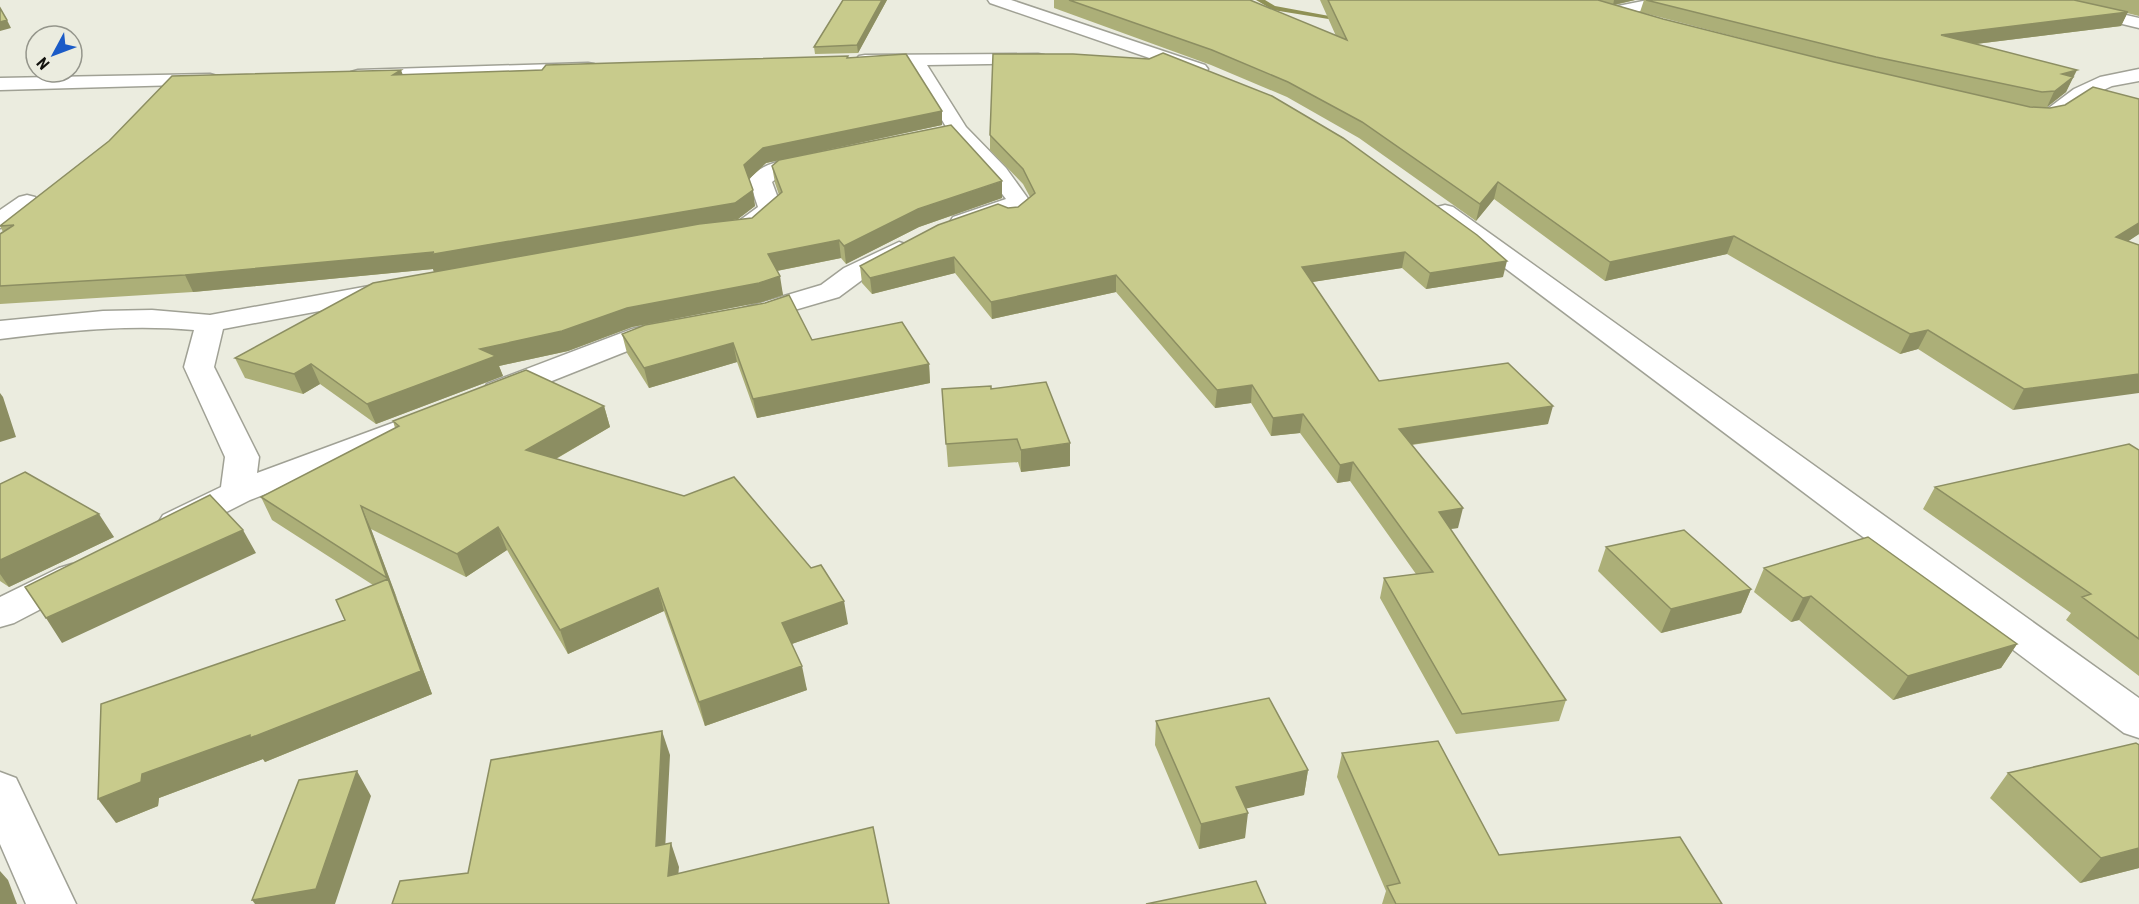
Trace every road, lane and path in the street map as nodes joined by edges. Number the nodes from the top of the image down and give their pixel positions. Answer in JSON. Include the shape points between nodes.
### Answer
{"nodes":[{"id":1,"x":996,"y":0,"type":"edge"},
{"id":2,"x":1673,"y":0,"type":"edge"},
{"id":3,"x":2041,"y":0,"type":"edge"},
{"id":4,"x":1651,"y":22,"type":"edge"},
{"id":5,"x":2139,"y":23,"type":"edge"},
{"id":6,"x":1051,"y":59,"type":"edge"},
{"id":7,"x":915,"y":60,"type":"junction"},
{"id":8,"x":846,"y":61,"type":"edge"},
{"id":9,"x":1121,"y":62,"type":"edge"},
{"id":10,"x":608,"y":67,"type":"edge"},
{"id":11,"x":1193,"y":67,"type":"junction"},
{"id":12,"x":2139,"y":75,"type":"edge"},
{"id":13,"x":339,"y":77,"type":"edge"},
{"id":14,"x":234,"y":80,"type":"edge"},
{"id":15,"x":1225,"y":80,"type":"edge"},
{"id":16,"x":0,"y":84,"type":"edge"},
{"id":17,"x":2081,"y":93,"type":"junction"},
{"id":18,"x":2139,"y":108,"type":"edge"},
{"id":19,"x":2012,"y":112,"type":"edge"},
{"id":20,"x":835,"y":158,"type":"edge"},
{"id":21,"x":1427,"y":200,"type":"edge"},
{"id":22,"x":27,"y":202,"type":"edge"},
{"id":23,"x":0,"y":221,"type":"edge"},
{"id":24,"x":713,"y":232,"type":"edge"},
{"id":25,"x":409,"y":287,"type":"edge"},
{"id":26,"x":722,"y":320,"type":"edge"},
{"id":27,"x":210,"y":323,"type":"junction"},
{"id":28,"x":688,"y":326,"type":"edge"},
{"id":29,"x":0,"y":330,"type":"edge"},
{"id":30,"x":470,"y":403,"type":"edge"},
{"id":31,"x":426,"y":420,"type":"edge"},
{"id":32,"x":238,"y":492,"type":"junction"},
{"id":33,"x":145,"y":539,"type":"edge"},
{"id":34,"x":103,"y":560,"type":"edge"},
{"id":35,"x":0,"y":613,"type":"edge"},
{"id":36,"x":2139,"y":721,"type":"edge"},
{"id":37,"x":0,"y":791,"type":"edge"},
{"id":38,"x":51,"y":904,"type":"edge"}],
"edges":[{"from":1,"to":11,"type":"street"},
{"from":2,"to":4,"type":"street","via":[[1603,10]]},
{"from":3,"to":5,"type":"street"},
{"from":6,"to":7,"type":"street"},
{"from":7,"to":8,"type":"street"},
{"from":7,"to":26,"type":"street","via":[[947,134],[998,173],[1015,209],[929,235],[830,291],[768,311]]},
{"from":9,"to":11,"type":"street"},
{"from":10,"to":13,"type":"street"},
{"from":11,"to":15,"type":"street"},
{"from":12,"to":17,"type":"street","via":[[2107,81]]},
{"from":14,"to":16,"type":"street"},
{"from":17,"to":18,"type":"street"},
{"from":17,"to":19,"type":"street","via":[[2046,118]]},
{"from":20,"to":24,"type":"street","via":[[774,170],[760,180],[770,209],[746,228]]},
{"from":21,"to":36,"type":"street"},
{"from":22,"to":23,"type":"street"},
{"from":25,"to":27,"type":"street"},
{"from":27,"to":29,"type":"street","via":[[103,319]]},
{"from":27,"to":32,"type":"street","via":[[199,367],[242,457]]},
{"from":28,"to":30,"type":"street","via":[[642,335]]},
{"from":31,"to":32,"type":"street"},
{"from":32,"to":33,"type":"street"},
{"from":34,"to":35,"type":"street"},
{"from":37,"to":38,"type":"street"}]}
